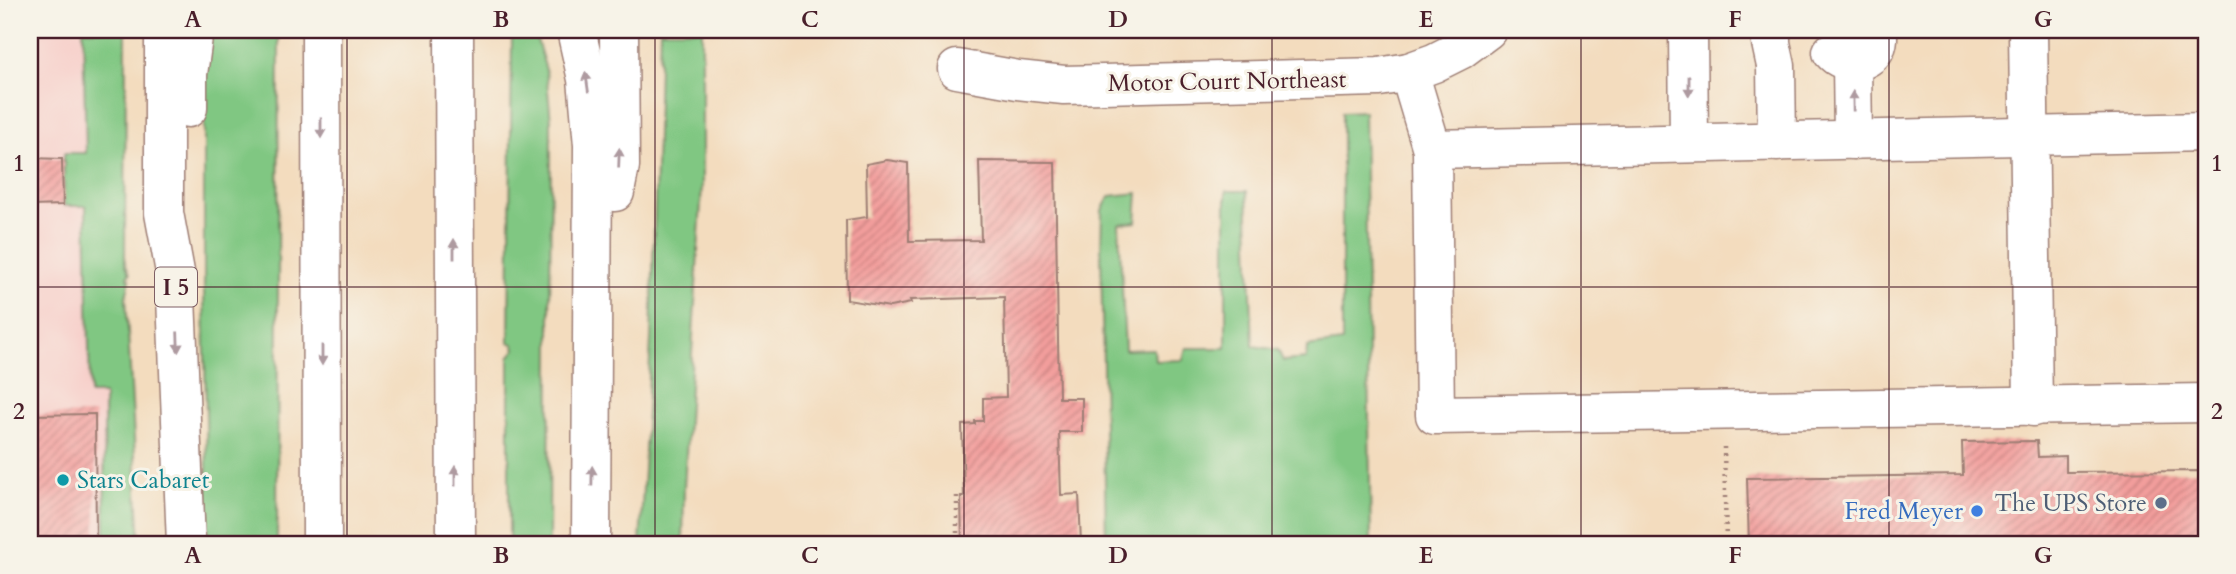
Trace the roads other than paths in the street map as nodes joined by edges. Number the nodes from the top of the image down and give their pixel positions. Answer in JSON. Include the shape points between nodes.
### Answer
{"nodes":[{"id":1,"x":164,"y":30,"type":"edge"},
{"id":2,"x":194,"y":30,"type":"edge"},
{"id":3,"x":454,"y":30,"type":"edge"},
{"id":4,"x":576,"y":30,"type":"edge"},
{"id":5,"x":619,"y":30,"type":"edge"},
{"id":6,"x":1487,"y":30,"type":"edge"},
{"id":7,"x":1688,"y":30,"type":"edge"},
{"id":8,"x":1744,"y":30,"type":"edge"},
{"id":9,"x":1789,"y":30,"type":"edge"},
{"id":10,"x":1829,"y":30,"type":"edge"},
{"id":11,"x":1878,"y":30,"type":"edge"},
{"id":12,"x":2028,"y":30,"type":"edge"},
{"id":13,"x":321,"y":45,"type":"edge"},
{"id":14,"x":1850,"y":46,"type":"edge"},
{"id":15,"x":1773,"y":48,"type":"edge"},
{"id":16,"x":957,"y":69,"type":"dead end"},
{"id":17,"x":1409,"y":72,"type":"junction"},
{"id":18,"x":2206,"y":132,"type":"edge"},
{"id":19,"x":2030,"y":136,"type":"junction"},
{"id":20,"x":1853,"y":140,"type":"junction"},
{"id":21,"x":1777,"y":142,"type":"junction"},
{"id":22,"x":1689,"y":143,"type":"junction"},
{"id":23,"x":1432,"y":149,"type":"junction"},
{"id":24,"x":175,"y":272,"type":"junction"},
{"id":25,"x":594,"y":297,"type":"junction"},
{"id":26,"x":2206,"y":403,"type":"edge"},
{"id":27,"x":2033,"y":407,"type":"junction"},
{"id":28,"x":186,"y":544,"type":"edge"},
{"id":29,"x":322,"y":544,"type":"edge"},
{"id":30,"x":456,"y":544,"type":"edge"},
{"id":31,"x":591,"y":544,"type":"edge"}],
"edges":[{"from":1,"to":24,"type":"main road","number":"I 5","via":[[164,213]]},
{"from":2,"to":24,"type":"main road","number":"I 5","via":[[188,74],[185,207]]},
{"from":30,"to":3,"type":"main road","one_way":true},
{"from":25,"to":4,"type":"main road","one_way":true,"via":[[593,145],[587,79]]},
{"from":25,"to":5,"type":"main road","one_way":true,"via":[[620,166]]},
{"from":6,"to":17,"type":"main road","name":"Motor Court Northeast","via":[[1460,51]]},
{"from":7,"to":22,"type":"main road","one_way":true},
{"from":8,"to":15,"type":"main road","via":[[1748,55],[1759,64]]},
{"from":9,"to":15,"type":"main road","via":[[1785,58]]},
{"from":10,"to":14,"type":"main road","via":[[1831,50],[1838,59]]},
{"from":11,"to":14,"type":"main road","via":[[1877,46],[1870,56]]},
{"from":12,"to":19,"type":"main road"},
{"from":13,"to":29,"type":"main road","one_way":true},
{"from":20,"to":14,"type":"main road","one_way":true},
{"from":15,"to":21,"type":"main road"},
{"from":16,"to":17,"type":"main road","name":"Motor Court Northeast","via":[[1064,85],[1353,79]]},
{"from":17,"to":23,"type":"main road"},
{"from":18,"to":19,"type":"main road"},
{"from":19,"to":20,"type":"main road"},
{"from":19,"to":27,"type":"main road"},
{"from":20,"to":21,"type":"main road"},
{"from":21,"to":22,"type":"main road"},
{"from":22,"to":23,"type":"main road"},
{"from":23,"to":27,"type":"main road","via":[[1435,415]]},
{"from":24,"to":28,"type":"main road","number":"I 5","one_way":true},
{"from":31,"to":25,"type":"main road","one_way":true},
{"from":26,"to":27,"type":"main road"}]}
